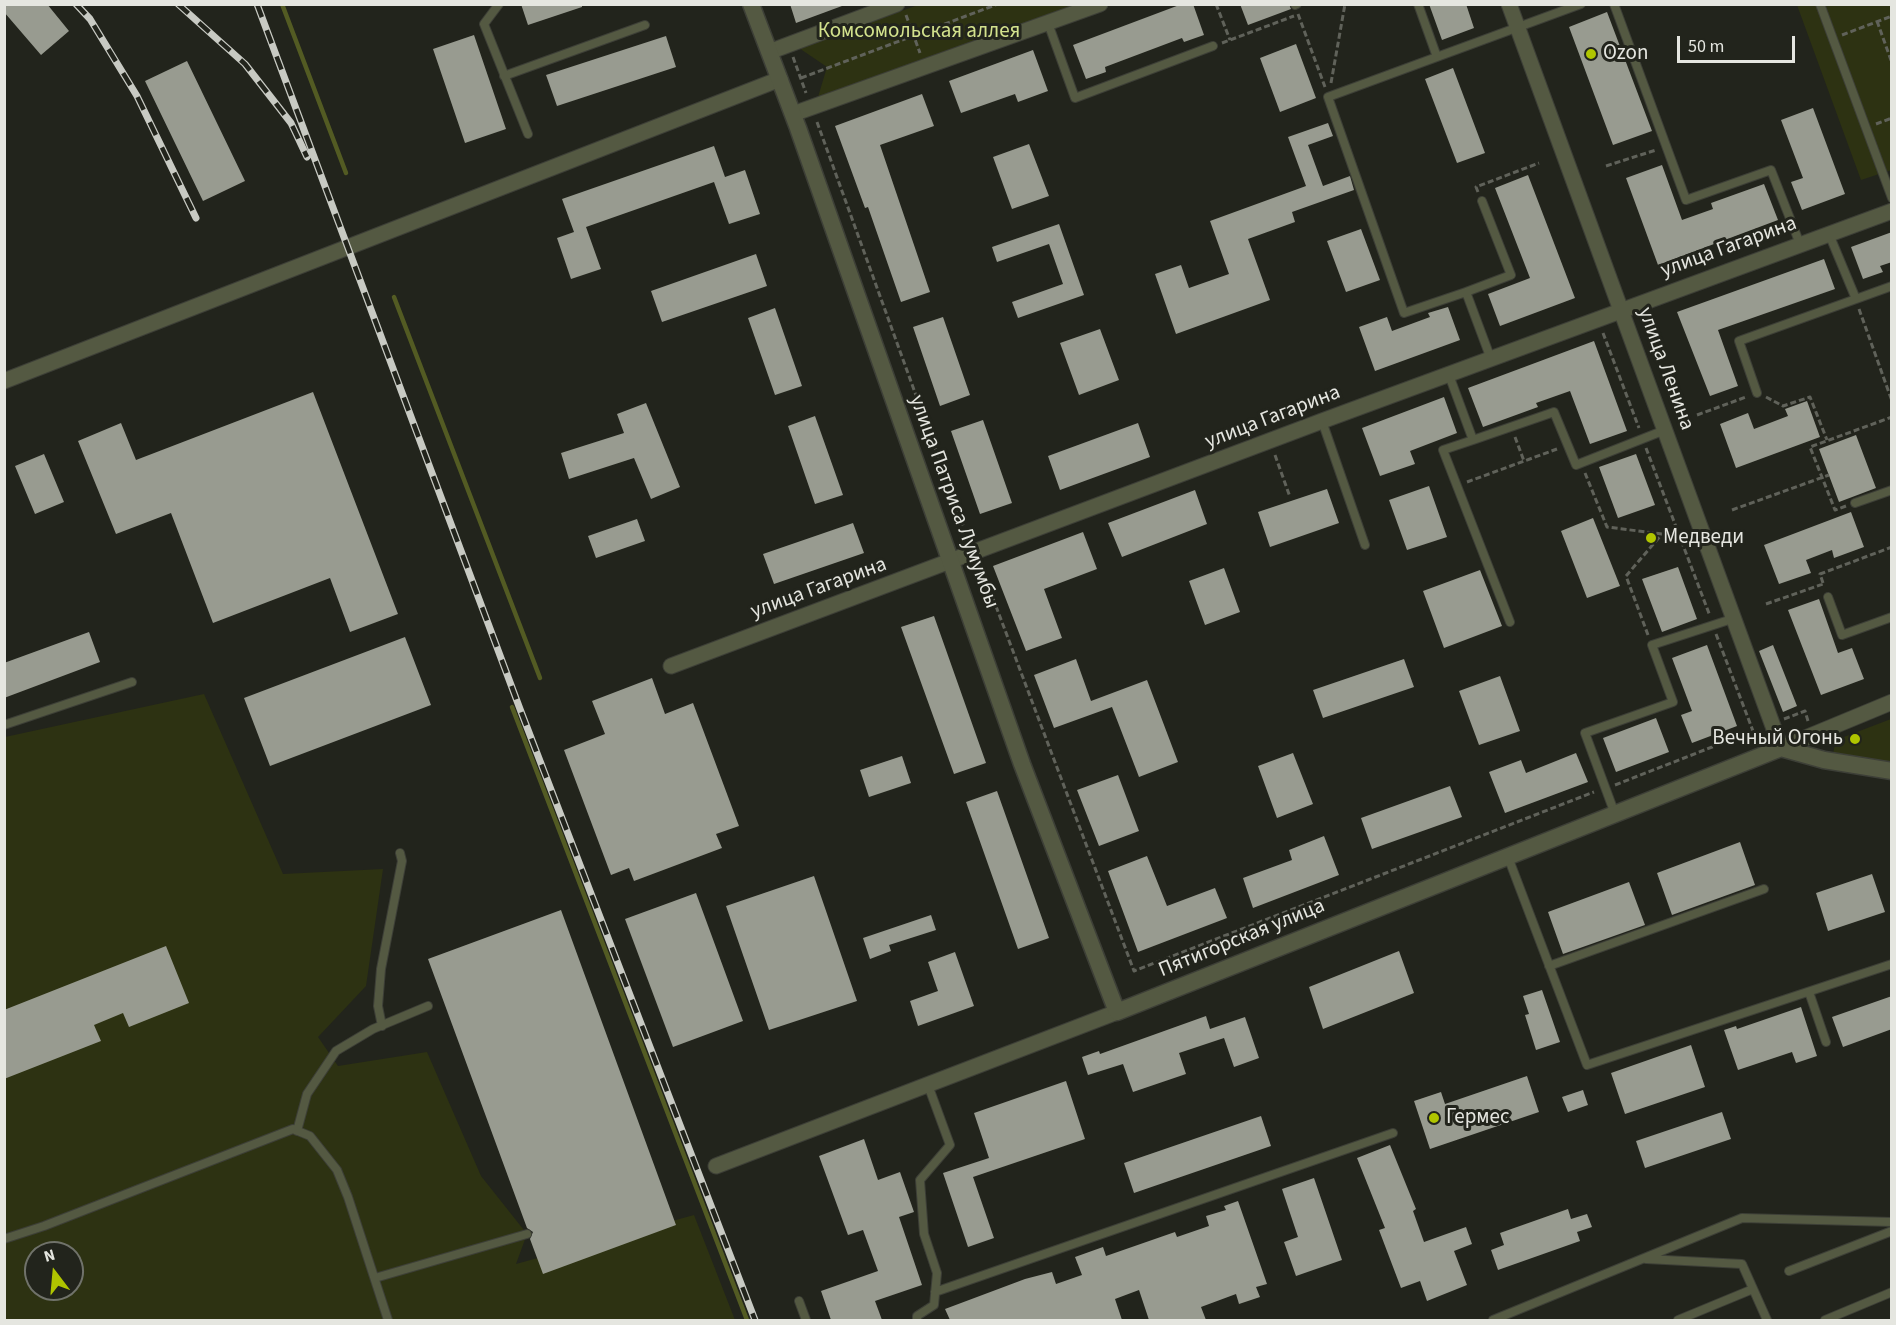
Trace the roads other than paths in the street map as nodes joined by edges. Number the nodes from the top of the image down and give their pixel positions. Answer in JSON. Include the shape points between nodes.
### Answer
{"nodes":[{"id":1,"x":499,"y":4,"type":"edge"},
{"id":2,"x":751,"y":4,"type":"edge"},
{"id":3,"x":897,"y":4,"type":"edge"},
{"id":4,"x":1100,"y":4,"type":"edge"},
{"id":5,"x":1418,"y":4,"type":"edge"},
{"id":6,"x":1509,"y":4,"type":"edge"},
{"id":7,"x":1581,"y":4,"type":"edge"},
{"id":8,"x":1614,"y":4,"type":"edge"},
{"id":9,"x":1820,"y":4,"type":"edge"},
{"id":10,"x":1048,"y":23,"type":"junction"},
{"id":11,"x":645,"y":25,"type":"dead end"},
{"id":12,"x":1517,"y":28,"type":"junction"},
{"id":13,"x":1213,"y":46,"type":"road end"},
{"id":14,"x":769,"y":52,"type":"junction"},
{"id":15,"x":1437,"y":57,"type":"junction"},
{"id":16,"x":504,"y":76,"type":"junction"},
{"id":17,"x":780,"y":79,"type":"junction"},
{"id":18,"x":793,"y":114,"type":"junction"},
{"id":19,"x":528,"y":134,"type":"dead end"},
{"id":20,"x":1892,"y":198,"type":"edge"},
{"id":21,"x":1482,"y":201,"type":"road end"},
{"id":22,"x":1892,"y":211,"type":"edge"},
{"id":23,"x":1829,"y":234,"type":"junction"},
{"id":24,"x":1800,"y":244,"type":"junction"},
{"id":25,"x":1892,"y":286,"type":"edge"},
{"id":26,"x":1466,"y":291,"type":"junction"},
{"id":27,"x":1856,"y":299,"type":"junction"},
{"id":28,"x":1622,"y":311,"type":"junction"},
{"id":29,"x":1491,"y":359,"type":"junction"},
{"id":30,"x":1449,"y":375,"type":"junction"},
{"id":31,"x":4,"y":381,"type":"edge"},
{"id":32,"x":1757,"y":393,"type":"road end"},
{"id":33,"x":1322,"y":421,"type":"junction"},
{"id":34,"x":1665,"y":430,"type":"junction"},
{"id":35,"x":1473,"y":440,"type":"junction"},
{"id":36,"x":1892,"y":490,"type":"edge"},
{"id":37,"x":1855,"y":503,"type":"road end"},
{"id":38,"x":1365,"y":545,"type":"dead end"},
{"id":39,"x":951,"y":563,"type":"junction"},
{"id":40,"x":1828,"y":597,"type":"road end"},
{"id":41,"x":1892,"y":617,"type":"edge"},
{"id":42,"x":1735,"y":618,"type":"junction"},
{"id":43,"x":1510,"y":622,"type":"dead end"},
{"id":44,"x":671,"y":666,"type":"dead end"},
{"id":45,"x":132,"y":682,"type":"dead end"},
{"id":46,"x":1892,"y":702,"type":"edge"},
{"id":47,"x":4,"y":725,"type":"edge"},
{"id":48,"x":1781,"y":748,"type":"junction"},
{"id":49,"x":1892,"y":771,"type":"edge"},
{"id":50,"x":1616,"y":814,"type":"junction"},
{"id":51,"x":400,"y":853,"type":"dead end"},
{"id":52,"x":1508,"y":857,"type":"junction"},
{"id":53,"x":1764,"y":889,"type":"dead end"},
{"id":54,"x":1892,"y":964,"type":"edge"},
{"id":55,"x":1549,"y":966,"type":"junction"},
{"id":56,"x":1809,"y":992,"type":"junction"},
{"id":57,"x":428,"y":1006,"type":"dead end"},
{"id":58,"x":1117,"y":1012,"type":"junction"},
{"id":59,"x":382,"y":1026,"type":"junction"},
{"id":60,"x":1826,"y":1042,"type":"dead end"},
{"id":61,"x":928,"y":1084,"type":"junction"},
{"id":62,"x":297,"y":1131,"type":"junction"},
{"id":63,"x":1393,"y":1133,"type":"dead end"},
{"id":64,"x":716,"y":1166,"type":"dead end"},
{"id":65,"x":1892,"y":1222,"type":"edge"},
{"id":66,"x":1892,"y":1231,"type":"edge"},
{"id":67,"x":527,"y":1234,"type":"dead end"},
{"id":68,"x":4,"y":1239,"type":"edge"},
{"id":69,"x":1643,"y":1259,"type":"junction"},
{"id":70,"x":1789,"y":1271,"type":"dead end"},
{"id":71,"x":375,"y":1278,"type":"junction"},
{"id":72,"x":1753,"y":1289,"type":"junction"},
{"id":73,"x":935,"y":1292,"type":"junction"},
{"id":74,"x":1892,"y":1292,"type":"edge"},
{"id":75,"x":799,"y":1301,"type":"dead end"},
{"id":76,"x":1514,"y":1312,"type":"junction"},
{"id":77,"x":388,"y":1320,"type":"edge"},
{"id":78,"x":806,"y":1320,"type":"edge"},
{"id":79,"x":917,"y":1320,"type":"edge"},
{"id":80,"x":1493,"y":1320,"type":"edge"},
{"id":81,"x":1509,"y":1320,"type":"edge"},
{"id":82,"x":1678,"y":1320,"type":"edge"},
{"id":83,"x":1767,"y":1320,"type":"edge"},
{"id":84,"x":1825,"y":1320,"type":"edge"}],
"edges":[{"from":1,"to":16,"type":"lane","via":[[484,24]]},
{"from":2,"to":14,"type":"street","name":"улица Патриса Лумумбы"},
{"from":3,"to":14,"type":"street"},
{"from":4,"to":10,"type":"street"},
{"from":5,"to":15,"type":"lane"},
{"from":6,"to":12,"type":"street","name":"улица Ленина"},
{"from":7,"to":12,"type":"lane"},
{"from":8,"to":24,"type":"lane","via":[[1686,200],[1771,170]]},
{"from":9,"to":20,"type":"lane"},
{"from":10,"to":13,"type":"lane","via":[[1075,98]]},
{"from":10,"to":18,"type":"street"},
{"from":11,"to":16,"type":"lane"},
{"from":12,"to":15,"type":"lane"},
{"from":12,"to":28,"type":"street","name":"улица Ленина"},
{"from":14,"to":17,"type":"street","name":"улица Патриса Лумумбы"},
{"from":15,"to":26,"type":"lane","via":[[1328,97],[1404,313]]},
{"from":16,"to":19,"type":"lane"},
{"from":17,"to":18,"type":"street","name":"улица Патриса Лумумбы"},
{"from":17,"to":31,"type":"street"},
{"from":18,"to":39,"type":"street","name":"улица Патриса Лумумбы"},
{"from":21,"to":26,"type":"lane","via":[[1510,275]]},
{"from":22,"to":23,"type":"street","name":"улица Гагарина"},
{"from":23,"to":24,"type":"street","name":"улица Гагарина"},
{"from":23,"to":27,"type":"lane"},
{"from":24,"to":28,"type":"street","name":"улица Гагарина"},
{"from":25,"to":27,"type":"lane"},
{"from":26,"to":29,"type":"lane"},
{"from":27,"to":32,"type":"lane","via":[[1739,341]]},
{"from":28,"to":29,"type":"street","name":"улица Гагарина"},
{"from":28,"to":34,"type":"street","name":"улица Ленина"},
{"from":29,"to":30,"type":"street","name":"улица Гагарина"},
{"from":30,"to":33,"type":"street","name":"улица Гагарина"},
{"from":30,"to":35,"type":"lane"},
{"from":33,"to":38,"type":"lane"},
{"from":33,"to":39,"type":"street","name":"улица Гагарина"},
{"from":34,"to":35,"type":"lane","via":[[1576,465],[1554,412]]},
{"from":34,"to":42,"type":"street","name":"улица Ленина"},
{"from":35,"to":43,"type":"lane","via":[[1443,450]]},
{"from":36,"to":37,"type":"lane"},
{"from":39,"to":44,"type":"street","name":"улица Гагарина"},
{"from":39,"to":58,"type":"street","name":"улица Патриса Лумумбы"},
{"from":40,"to":41,"type":"lane","via":[[1842,635]]},
{"from":42,"to":48,"type":"street","name":"улица Ленина"},
{"from":42,"to":50,"type":"lane","via":[[1652,645],[1673,702],[1586,733]]},
{"from":45,"to":47,"type":"lane"},
{"from":46,"to":48,"type":"street"},
{"from":48,"to":49,"type":"street","via":[[1824,760]]},
{"from":48,"to":50,"type":"street","name":"Пятигорская улица"},
{"from":50,"to":52,"type":"street","name":"Пятигорская улица"},
{"from":51,"to":59,"type":"lane","via":[[402,861],[381,969],[378,1006]]},
{"from":52,"to":55,"type":"lane"},
{"from":52,"to":58,"type":"street","name":"Пятигорская улица"},
{"from":53,"to":55,"type":"lane"},
{"from":54,"to":56,"type":"lane"},
{"from":55,"to":56,"type":"lane","via":[[1587,1065]]},
{"from":56,"to":60,"type":"lane"},
{"from":57,"to":59,"type":"lane"},
{"from":58,"to":61,"type":"street","name":"Пятигорская улица"},
{"from":59,"to":62,"type":"lane","via":[[336,1052],[307,1094]]},
{"from":61,"to":64,"type":"street","name":"Пятигорская улица"},
{"from":61,"to":73,"type":"lane","via":[[950,1145],[920,1180],[924,1234],[937,1274]]},
{"from":62,"to":68,"type":"lane","via":[[269,1137]]},
{"from":62,"to":71,"type":"lane","via":[[310,1136],[337,1170]]},
{"from":63,"to":73,"type":"lane"},
{"from":65,"to":69,"type":"lane","via":[[1742,1218]]},
{"from":66,"to":70,"type":"lane"},
{"from":67,"to":71,"type":"lane"},
{"from":69,"to":72,"type":"lane","via":[[1742,1264]]},
{"from":69,"to":76,"type":"lane"},
{"from":71,"to":77,"type":"lane"},
{"from":72,"to":82,"type":"lane"},
{"from":72,"to":83,"type":"lane"},
{"from":73,"to":79,"type":"lane","via":[[934,1305]]},
{"from":74,"to":84,"type":"lane"},
{"from":75,"to":78,"type":"lane"},
{"from":76,"to":80,"type":"lane"},
{"from":76,"to":81,"type":"lane"}]}
